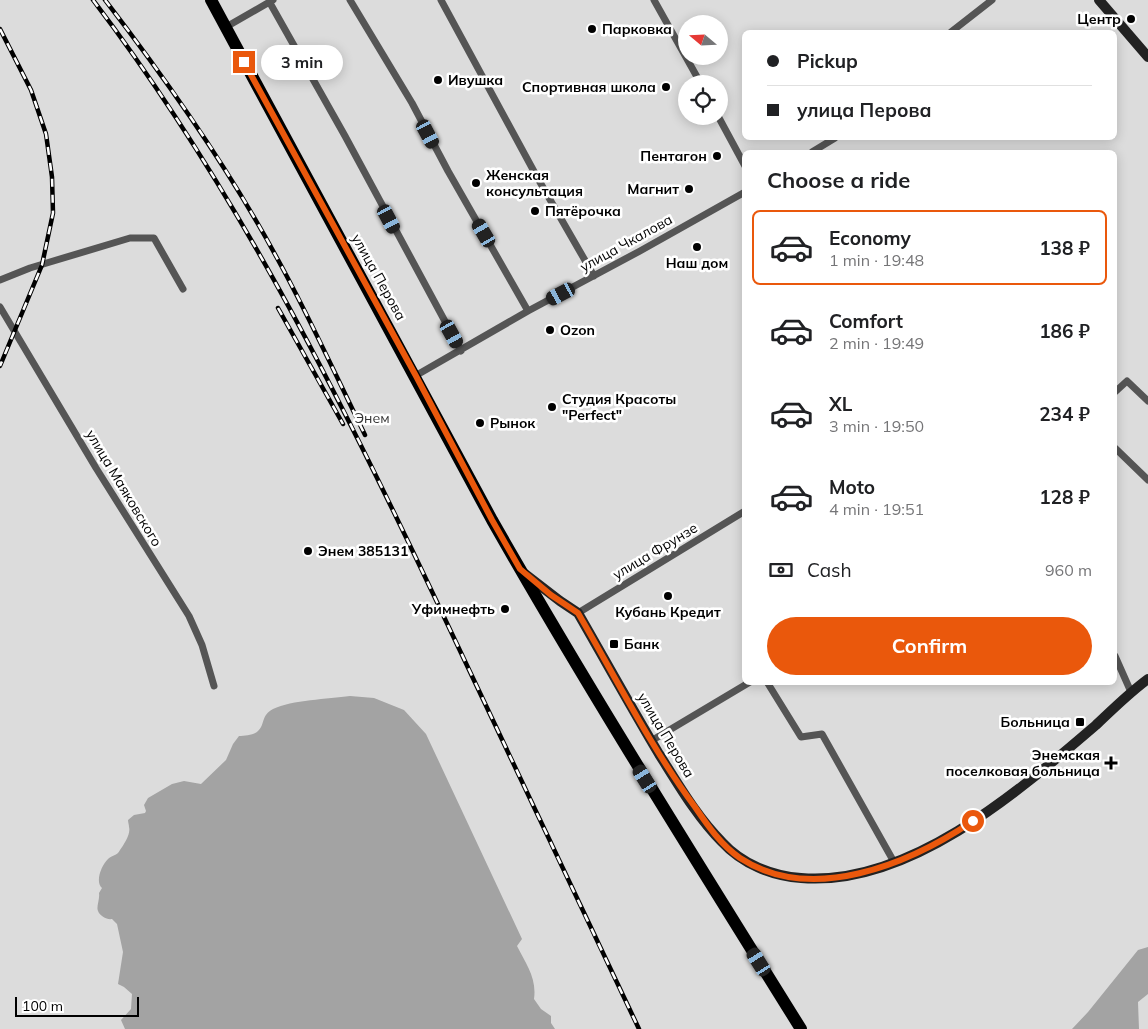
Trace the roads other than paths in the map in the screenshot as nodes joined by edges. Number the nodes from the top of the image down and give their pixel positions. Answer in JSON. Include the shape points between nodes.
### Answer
{"nodes":[{"id":1,"x":212,"y":0,"type":"edge"},
{"id":2,"x":350,"y":0,"type":"edge"},
{"id":3,"x":442,"y":0,"type":"edge"},
{"id":4,"x":654,"y":0,"type":"edge"},
{"id":5,"x":992,"y":0,"type":"edge"},
{"id":6,"x":1099,"y":0,"type":"edge"},
{"id":7,"x":272,"y":2,"type":"edge"},
{"id":8,"x":226,"y":28,"type":"junction"},
{"id":9,"x":954,"y":30,"type":"edge"},
{"id":10,"x":1148,"y":57,"type":"edge"},
{"id":11,"x":696,"y":75,"type":"edge"},
{"id":12,"x":723,"y":125,"type":"edge"},
{"id":13,"x":832,"y":140,"type":"edge"},
{"id":14,"x":815,"y":150,"type":"edge"},
{"id":15,"x":742,"y":160,"type":"edge"},
{"id":16,"x":742,"y":194,"type":"edge"},
{"id":17,"x":594,"y":276,"type":"junction"},
{"id":18,"x":0,"y":280,"type":"edge"},
{"id":19,"x":183,"y":289,"type":"dead end"},
{"id":20,"x":0,"y":307,"type":"edge"},
{"id":21,"x":528,"y":311,"type":"junction"},
{"id":22,"x":461,"y":351,"type":"junction"},
{"id":23,"x":416,"y":376,"type":"junction"},
{"id":24,"x":1117,"y":390,"type":"edge"},
{"id":25,"x":1148,"y":401,"type":"edge"},
{"id":26,"x":1117,"y":450,"type":"edge"},
{"id":27,"x":1148,"y":480,"type":"edge"},
{"id":28,"x":742,"y":513,"type":"edge"},
{"id":29,"x":520,"y":569,"type":"junction"},
{"id":30,"x":578,"y":613,"type":"junction"},
{"id":31,"x":1117,"y":660,"type":"edge"},
{"id":32,"x":1148,"y":679,"type":"edge"},
{"id":33,"x":745,"y":685,"type":"edge"},
{"id":34,"x":769,"y":685,"type":"edge"},
{"id":35,"x":214,"y":686,"type":"dead end"},
{"id":36,"x":1131,"y":692,"type":"junction"},
{"id":37,"x":652,"y":740,"type":"junction"},
{"id":38,"x":894,"y":862,"type":"junction"},
{"id":39,"x":801,"y":1029,"type":"edge"}],
"edges":[{"from":1,"to":8,"type":"highway","name":"улица Перова"},
{"from":2,"to":21,"type":"street","via":[[412,103]]},
{"from":3,"to":17,"type":"street"},
{"from":4,"to":11,"type":"street"},
{"from":5,"to":9,"type":"street"},
{"from":6,"to":10,"type":"street"},
{"from":7,"to":8,"type":"street"},
{"from":7,"to":22,"type":"street"},
{"from":8,"to":23,"type":"highway","name":"улица Перова"},
{"from":12,"to":15,"type":"street"},
{"from":13,"to":14,"type":"street"},
{"from":16,"to":17,"type":"street","name":"улица Чкалова"},
{"from":17,"to":21,"type":"street","name":"улица Чкалова"},
{"from":18,"to":19,"type":"street","via":[[130,238],[154,238]]},
{"from":20,"to":35,"type":"street","name":"улица Маяковского","via":[[188,616],[202,645]]},
{"from":21,"to":22,"type":"street","name":"улица Чкалова"},
{"from":22,"to":23,"type":"street","name":"улица Чкалова"},
{"from":23,"to":29,"type":"highway","name":"улица Перова"},
{"from":24,"to":25,"type":"street","via":[[1127,381]]},
{"from":26,"to":27,"type":"street"},
{"from":28,"to":30,"type":"street","name":"улица Фрунзе"},
{"from":29,"to":30,"type":"street","name":"улица Перова"},
{"from":29,"to":39,"type":"highway","name":"улица Перова","via":[[614,729]]},
{"from":30,"to":37,"type":"street","name":"улица Перова"},
{"from":31,"to":36,"type":"street"},
{"from":32,"to":36,"type":"street","name":"улица Перова"},
{"from":33,"to":37,"type":"street"},
{"from":34,"to":38,"type":"street","via":[[801,737],[822,734]]},
{"from":36,"to":38,"type":"street","name":"улица Перова","via":[[1097,724],[984,815]]},
{"from":37,"to":38,"type":"street","name":"улица Перова","via":[[678,785],[722,843],[764,871],[790,878],[843,877]]}]}
